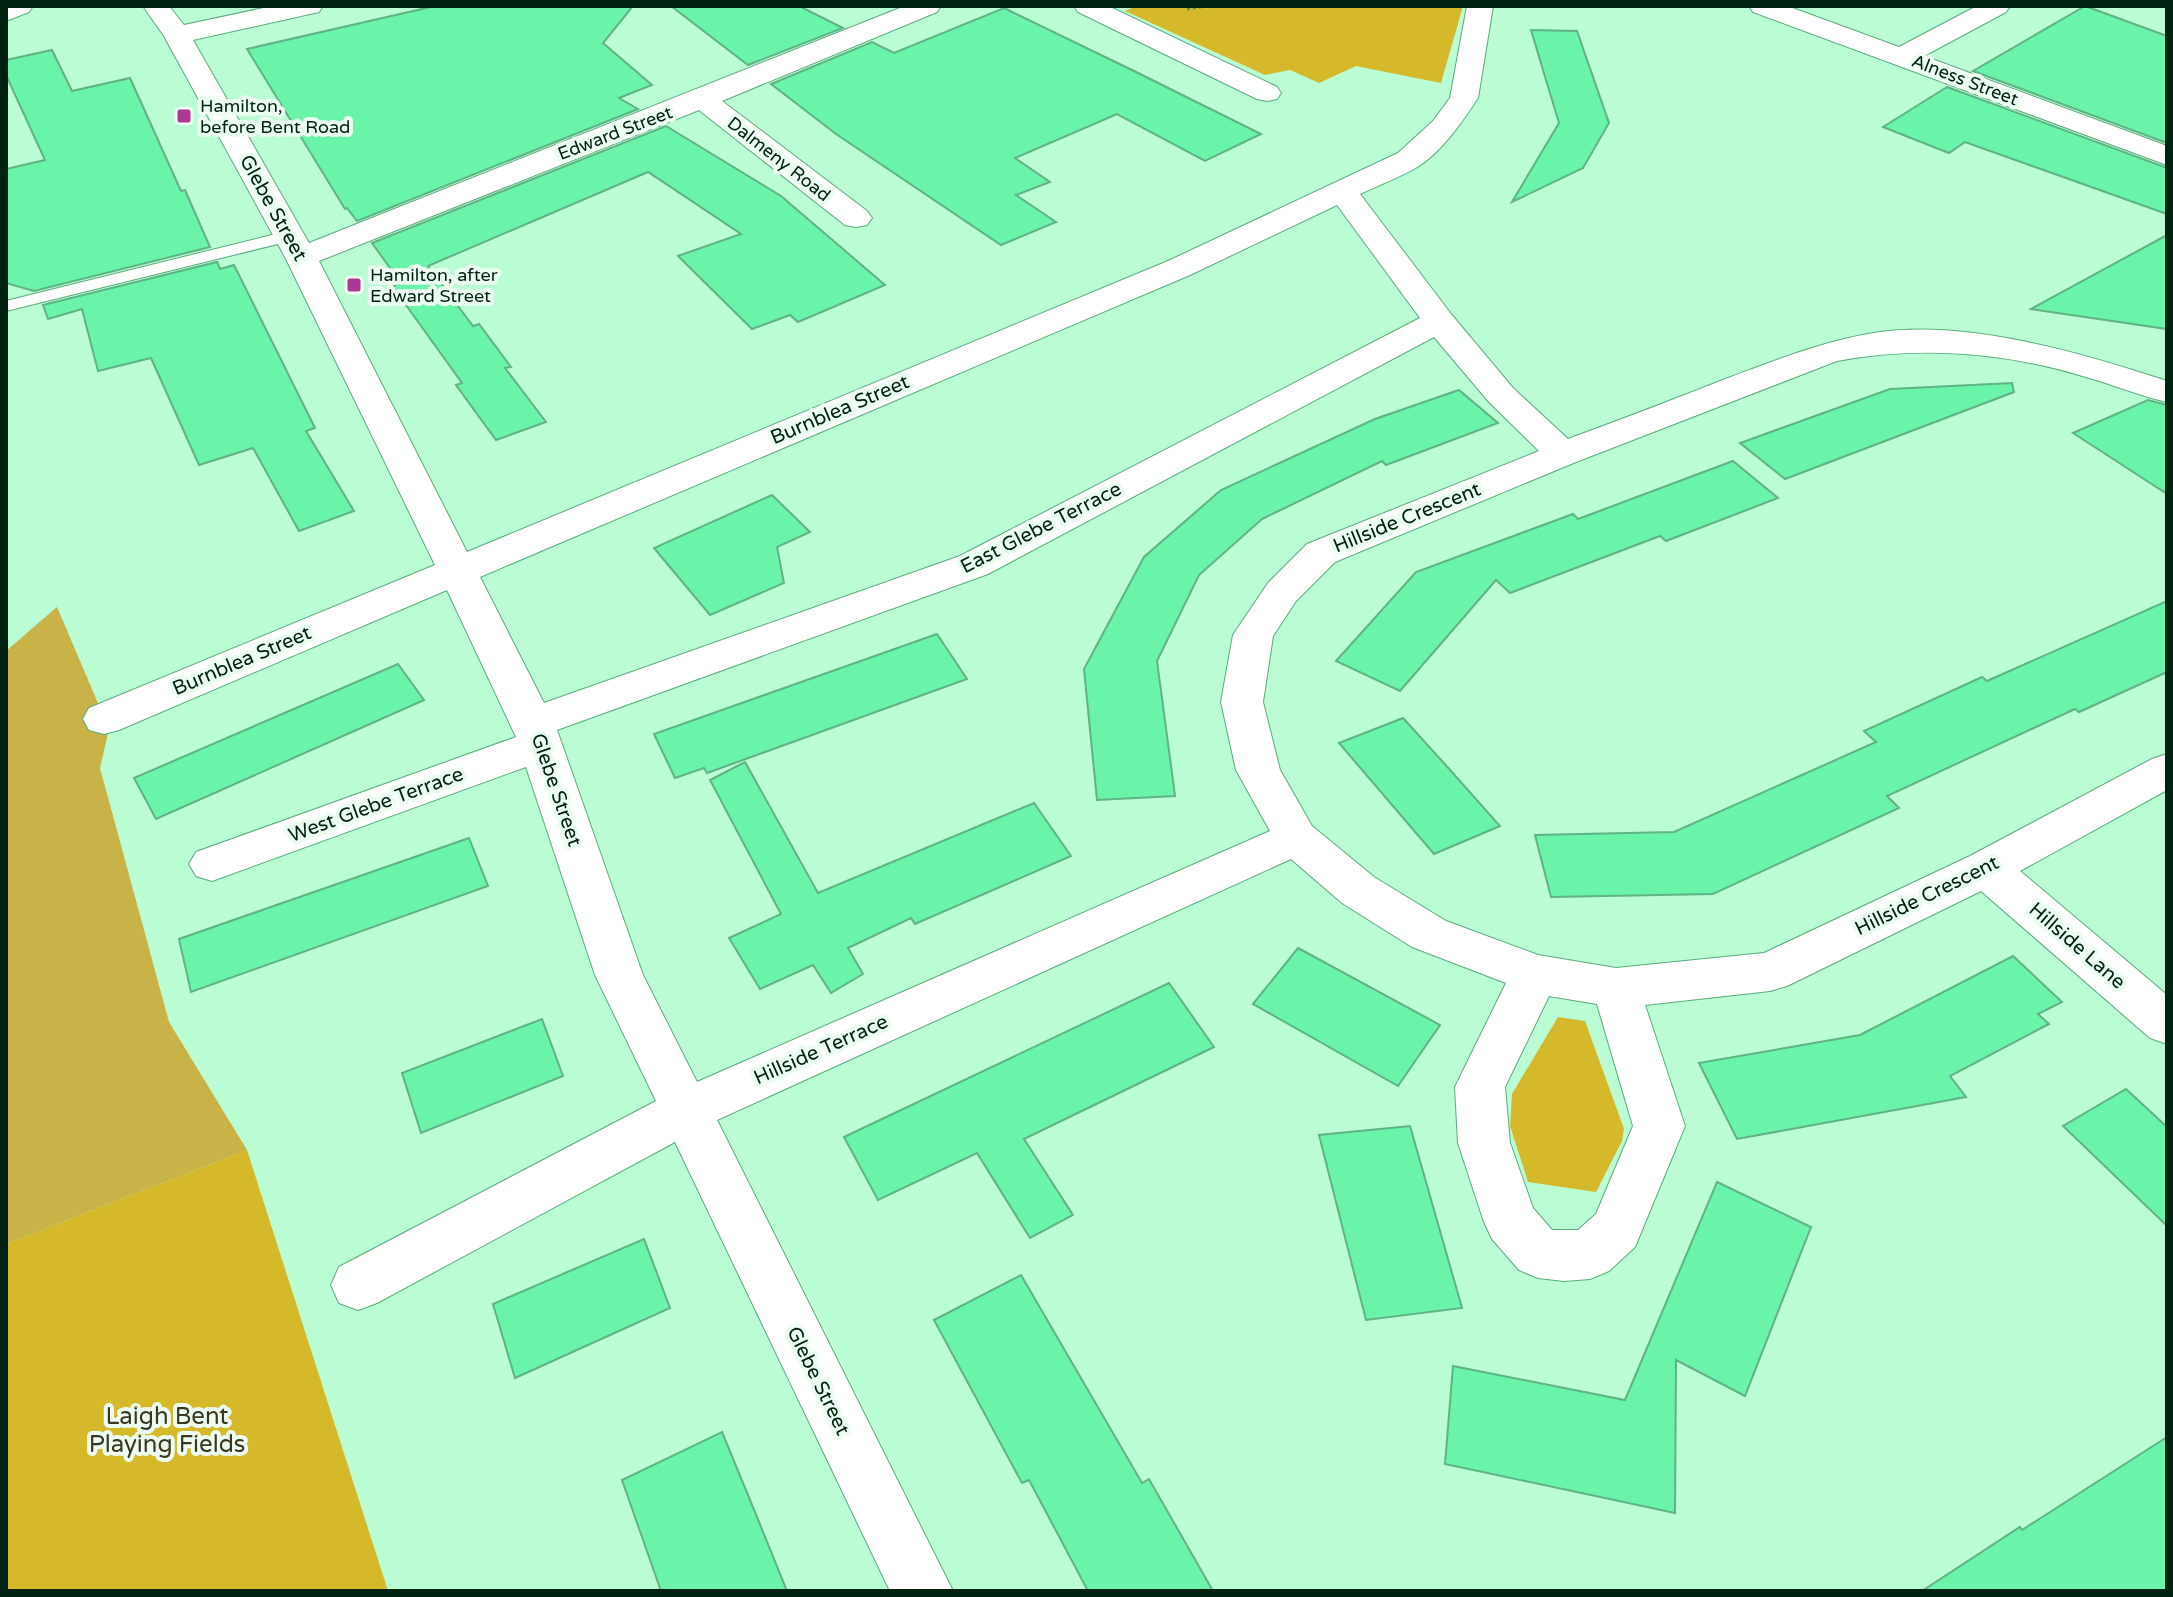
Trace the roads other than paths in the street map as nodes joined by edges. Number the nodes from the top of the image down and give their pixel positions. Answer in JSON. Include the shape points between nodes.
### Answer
{"nodes":[{"id":1,"x":20,"y":6,"type":"edge"},
{"id":2,"x":156,"y":6,"type":"edge"},
{"id":3,"x":310,"y":6,"type":"edge"},
{"id":4,"x":928,"y":6,"type":"edge"},
{"id":5,"x":1087,"y":6,"type":"edge"},
{"id":6,"x":1480,"y":6,"type":"edge"},
{"id":7,"x":1762,"y":6,"type":"edge"},
{"id":8,"x":1997,"y":6,"type":"edge"},
{"id":9,"x":6,"y":13,"type":"edge"},
{"id":10,"x":177,"y":35,"type":"junction"},
{"id":11,"x":1902,"y":57,"type":"junction"},
{"id":12,"x":1267,"y":93,"type":"dead end"},
{"id":13,"x":702,"y":99,"type":"junction"},
{"id":14,"x":2167,"y":156,"type":"edge"},
{"id":15,"x":1343,"y":192,"type":"junction"},
{"id":16,"x":856,"y":218,"type":"dead end"},
{"id":17,"x":294,"y":246,"type":"junction"},
{"id":18,"x":6,"y":306,"type":"edge"},
{"id":19,"x":1439,"y":321,"type":"junction"},
{"id":20,"x":2167,"y":392,"type":"edge"},
{"id":21,"x":1563,"y":454,"type":"junction"},
{"id":22,"x":457,"y":572,"type":"junction"},
{"id":23,"x":104,"y":719,"type":"dead end"},
{"id":24,"x":536,"y":734,"type":"junction"},
{"id":25,"x":2167,"y":770,"type":"edge"},
{"id":26,"x":1296,"y":838,"type":"junction"},
{"id":27,"x":212,"y":864,"type":"dead end"},
{"id":28,"x":1986,"y":868,"type":"junction"},
{"id":29,"x":1535,"y":974,"type":"junction"},
{"id":30,"x":1616,"y":988,"type":"junction"},
{"id":31,"x":2167,"y":1024,"type":"edge"},
{"id":32,"x":685,"y":1111,"type":"junction"},
{"id":33,"x":358,"y":1285,"type":"dead end"},
{"id":34,"x":922,"y":1591,"type":"edge"}],
"edges":[{"from":1,"to":9,"type":"street"},
{"from":2,"to":10,"type":"street","name":"Glebe Street"},
{"from":3,"to":10,"type":"street"},
{"from":4,"to":13,"type":"street","name":"Edward Street"},
{"from":5,"to":12,"type":"street"},
{"from":6,"to":15,"type":"street","name":"Burnblea Street","via":[[1464,98],[1443,127],[1409,159]]},
{"from":7,"to":11,"type":"street","name":"Alness Street"},
{"from":8,"to":11,"type":"street"},
{"from":10,"to":17,"type":"street","name":"Glebe Street"},
{"from":11,"to":14,"type":"street","name":"Alness Street"},
{"from":13,"to":16,"type":"street","name":"Dalmeny Road"},
{"from":13,"to":17,"type":"street","name":"Edward Street"},
{"from":15,"to":19,"type":"street"},
{"from":15,"to":22,"type":"street","name":"Burnblea Street","via":[[1179,268]]},
{"from":17,"to":18,"type":"lane"},
{"from":17,"to":22,"type":"street","name":"Glebe Street"},
{"from":19,"to":21,"type":"street","via":[[1501,395]]},
{"from":19,"to":24,"type":"street","name":"East Glebe Terrace","via":[[974,565]]},
{"from":20,"to":21,"type":"street","name":"Hillside Crescent","via":[[2021,351],[1938,341],[1883,342],[1829,352]]},
{"from":21,"to":26,"type":"street","name":"Hillside Crescent","via":[[1321,553],[1282,592],[1253,635],[1242,702],[1258,770]]},
{"from":22,"to":23,"type":"street","name":"Burnblea Street"},
{"from":22,"to":24,"type":"street","name":"Glebe Street"},
{"from":24,"to":27,"type":"street","name":"West Glebe Terrace"},
{"from":24,"to":32,"type":"street","name":"Glebe Street","via":[[619,975]]},
{"from":25,"to":28,"type":"street","name":"Hillside Crescent"},
{"from":26,"to":29,"type":"street","name":"Hillside Crescent","via":[[1358,890],[1429,934]]},
{"from":26,"to":32,"type":"street","name":"Hillside Terrace"},
{"from":28,"to":30,"type":"street","name":"Hillside Crescent","via":[[1770,972]]},
{"from":28,"to":31,"type":"street","name":"Hillside Lane"},
{"from":29,"to":30,"type":"street","name":"Hillside Crescent"},
{"from":29,"to":30,"type":"street","via":[[1480,1087],[1484,1143],[1511,1222],[1538,1253],[1590,1254],[1616,1230],[1659,1126]]},
{"from":32,"to":33,"type":"street","name":"Hillside Terrace"},
{"from":32,"to":34,"type":"street","name":"Glebe Street"}]}
